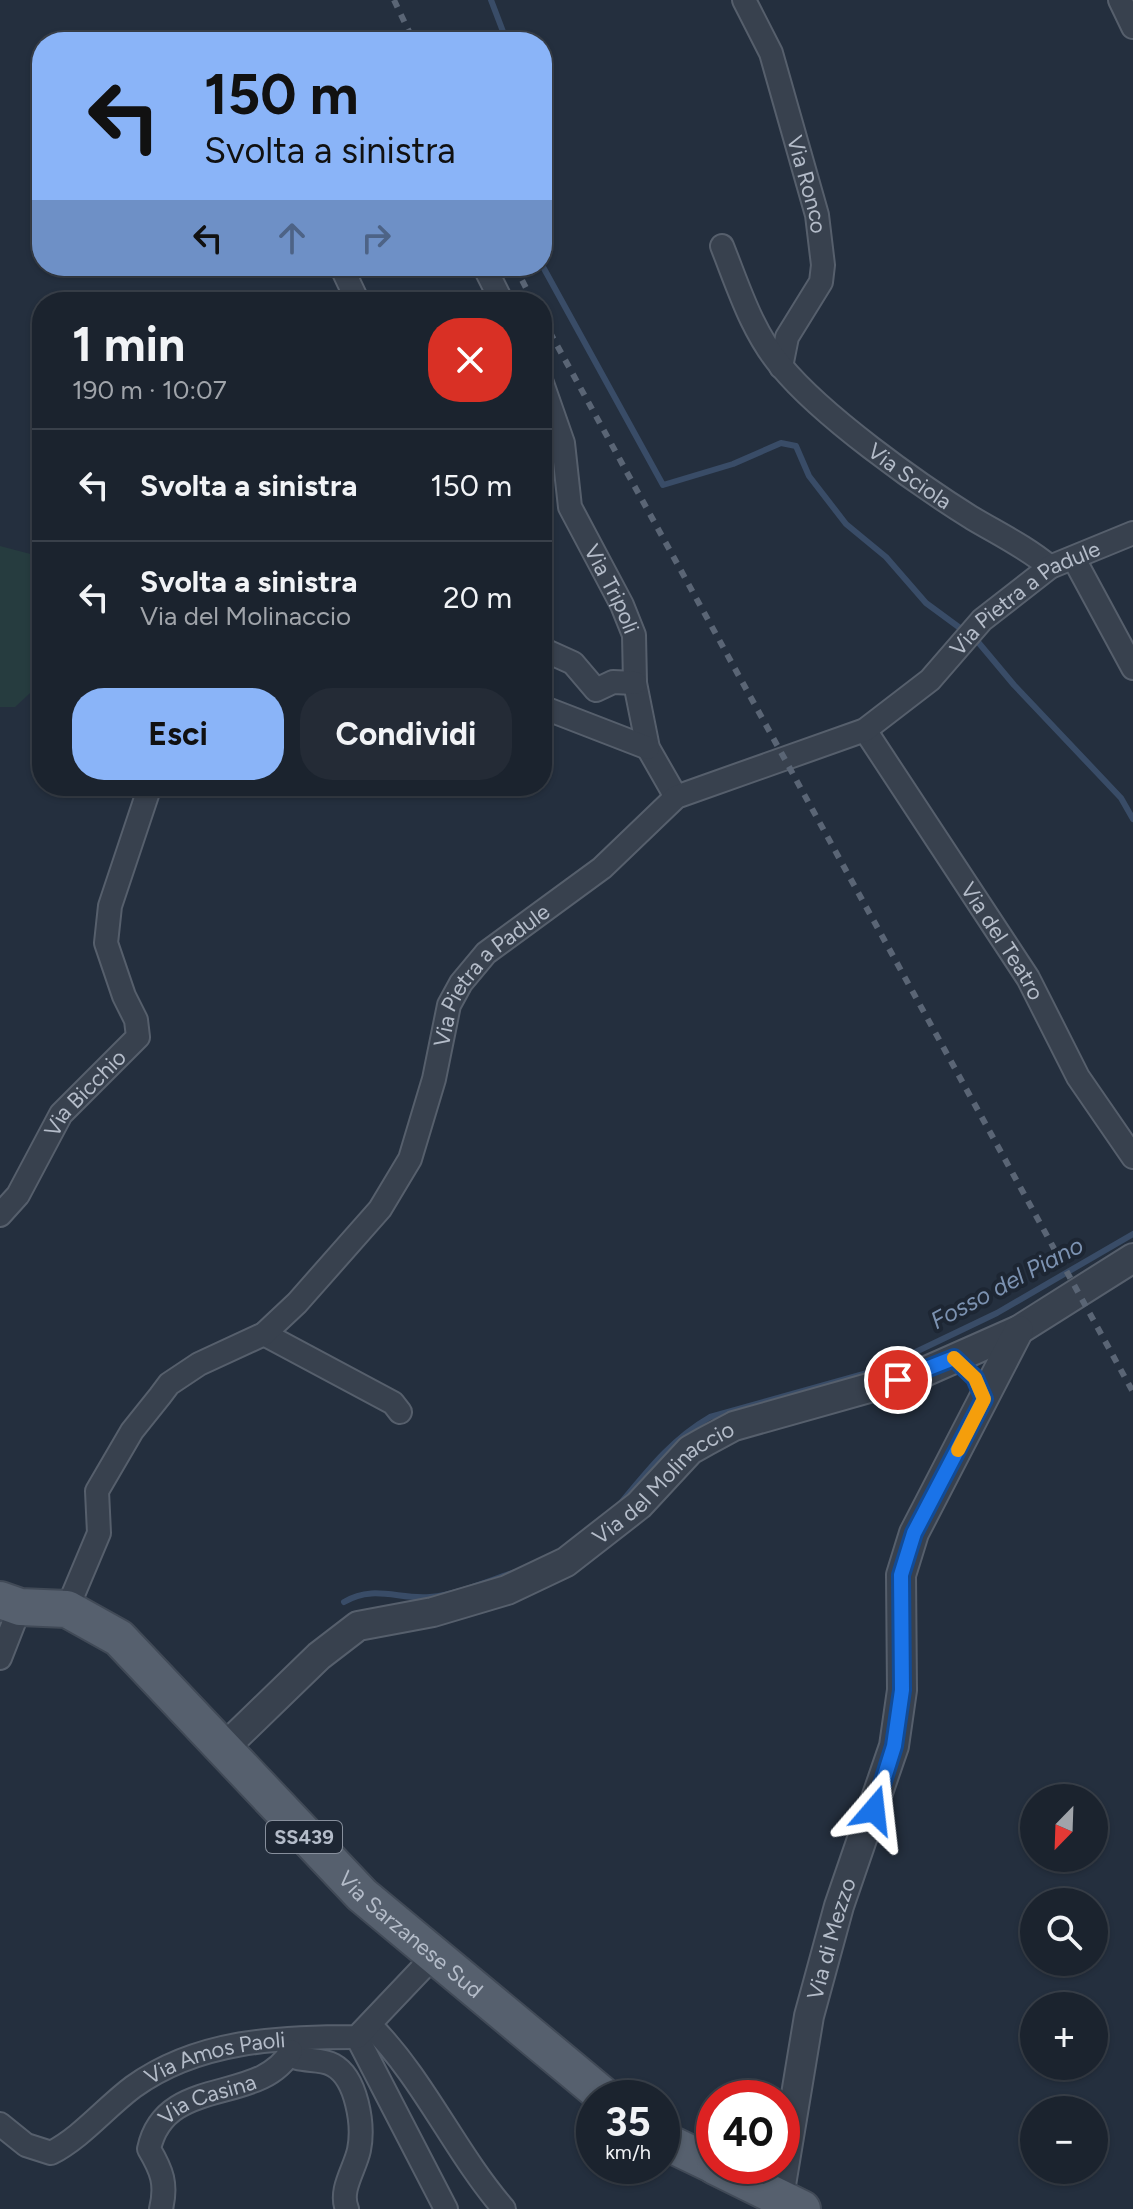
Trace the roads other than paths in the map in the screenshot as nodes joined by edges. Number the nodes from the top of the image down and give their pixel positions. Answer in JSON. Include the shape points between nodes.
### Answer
{"nodes":[{"id":1,"x":744,"y":0,"type":"edge"},
{"id":2,"x":1120,"y":0,"type":"edge"},
{"id":3,"x":1133,"y":27,"type":"edge"},
{"id":4,"x":722,"y":246,"type":"dead end"},
{"id":5,"x":781,"y":367,"type":"junction"},
{"id":6,"x":552,"y":412,"type":"edge"},
{"id":7,"x":1133,"y":533,"type":"edge"},
{"id":8,"x":1074,"y":559,"type":"junction"},
{"id":9,"x":1050,"y":567,"type":"junction"},
{"id":10,"x":552,"y":654,"type":"edge"},
{"id":11,"x":1133,"y":668,"type":"edge"},
{"id":12,"x":635,"y":683,"type":"junction"},
{"id":13,"x":596,"y":690,"type":"junction"},
{"id":14,"x":552,"y":710,"type":"edge"},
{"id":15,"x":568,"y":716,"type":"junction"},
{"id":16,"x":865,"y":730,"type":"junction"},
{"id":17,"x":648,"y":748,"type":"junction"},
{"id":18,"x":147,"y":796,"type":"edge"},
{"id":19,"x":676,"y":797,"type":"junction"},
{"id":20,"x":1133,"y":1157,"type":"edge"},
{"id":21,"x":0,"y":1215,"type":"edge"},
{"id":22,"x":1133,"y":1258,"type":"edge"},
{"id":23,"x":1019,"y":1330,"type":"junction"},
{"id":24,"x":264,"y":1334,"type":"junction"},
{"id":25,"x":954,"y":1358,"type":"junction"},
{"id":26,"x":984,"y":1399,"type":"junction"},
{"id":27,"x":400,"y":1412,"type":"dead end"},
{"id":28,"x":10,"y":1603,"type":"edge"},
{"id":29,"x":67,"y":1609,"type":"junction"},
{"id":30,"x":0,"y":1658,"type":"edge"},
{"id":31,"x":223,"y":1749,"type":"junction"},
{"id":32,"x":433,"y":1957,"type":"junction"},
{"id":33,"x":364,"y":2031,"type":"junction"},
{"id":34,"x":294,"y":2044,"type":"junction"},
{"id":35,"x":584,"y":2080,"type":"edge"},
{"id":36,"x":0,"y":2124,"type":"edge"},
{"id":37,"x":751,"y":2184,"type":"edge"},
{"id":38,"x":790,"y":2203,"type":"edge"},
{"id":39,"x":161,"y":2209,"type":"edge"},
{"id":40,"x":347,"y":2209,"type":"edge"},
{"id":41,"x":446,"y":2209,"type":"edge"},
{"id":42,"x":504,"y":2209,"type":"edge"}],
"edges":[{"from":1,"to":5,"type":"street","name":"Via Ronco","via":[[771,53],[817,215],[823,265],[821,282],[787,337]]},
{"from":2,"to":3,"type":"street"},
{"from":4,"to":5,"type":"street","name":"Via Sciola","via":[[751,318]]},
{"from":5,"to":9,"type":"street","name":"Via Sciola","via":[[843,424],[972,518]]},
{"from":6,"to":12,"type":"street","name":"Via Tripoli","via":[[563,443],[570,507],[634,635]]},
{"from":7,"to":8,"type":"street","name":"Via Pietra a Padule"},
{"from":8,"to":9,"type":"street","name":"Via Pietra a Padule"},
{"from":8,"to":11,"type":"street"},
{"from":9,"to":16,"type":"street","name":"Via Pietra a Padule","via":[[982,620],[930,680]]},
{"from":10,"to":13,"type":"street","via":[[573,663]]},
{"from":12,"to":13,"type":"street","via":[[613,682]]},
{"from":12,"to":17,"type":"street","name":"Via Tripoli"},
{"from":13,"to":15,"type":"street","via":[[580,699]]},
{"from":14,"to":15,"type":"street"},
{"from":15,"to":17,"type":"street"},
{"from":16,"to":19,"type":"street","name":"Via Pietra a Padule"},
{"from":16,"to":20,"type":"street","name":"Via del Teatro","via":[[1028,978],[1078,1077]]},
{"from":17,"to":19,"type":"street","name":"Via Tripoli"},
{"from":18,"to":21,"type":"street","name":"Via Bicchio","via":[[110,906],[106,943],[138,1037],[61,1114],[18,1195]]},
{"from":19,"to":24,"type":"street","name":"Via Pietra a Padule","via":[[602,868],[486,953],[461,983],[449,1005],[410,1159],[380,1209]]},
{"from":22,"to":23,"type":"street","name":"Via del Molinaccio"},
{"from":23,"to":25,"type":"street","name":"Via del Molinaccio"},
{"from":23,"to":26,"type":"street","name":"Via di Mezzo"},
{"from":24,"to":27,"type":"street","via":[[382,1397]]},
{"from":24,"to":29,"type":"street","name":"Via Pietra a Padule","via":[[169,1384],[132,1431],[97,1491],[99,1533]]},
{"from":25,"to":26,"type":"street","via":[[975,1378]]},
{"from":25,"to":31,"type":"street","name":"Via del Molinaccio","via":[[922,1373],[734,1426],[690,1450],[639,1505],[566,1562],[507,1590],[433,1612],[358,1626],[319,1656]]},
{"from":26,"to":38,"type":"street","name":"Via di Mezzo","via":[[914,1533],[901,1575],[902,1690],[894,1746],[839,1906],[809,2016]]},
{"from":28,"to":29,"type":"main road","name":"Via Sarzanese Sud","number":"SS439"},
{"from":28,"to":30,"type":"street"},
{"from":29,"to":31,"type":"main road","name":"Via Sarzanese Sud","number":"SS439","via":[[119,1638]]},
{"from":31,"to":32,"type":"main road","name":"Via Sarzanese Sud","number":"SS439","via":[[317,1851]]},
{"from":32,"to":33,"type":"street"},
{"from":32,"to":35,"type":"main road","name":"Via Sarzanese Sud","number":"SS439"},
{"from":33,"to":34,"type":"street","name":"Via Amos Paoli"},
{"from":33,"to":41,"type":"street"},
{"from":33,"to":42,"type":"street","via":[[393,2049],[474,2174]]},
{"from":34,"to":36,"type":"street","name":"Via Amos Paoli","via":[[261,2039],[172,2061],[51,2153],[26,2145]]},
{"from":34,"to":39,"type":"street","name":"Via Casina","via":[[278,2071],[173,2108],[154,2129],[149,2149],[163,2171]]},
{"from":34,"to":40,"type":"street","via":[[297,2058],[333,2064],[354,2097],[360,2149],[344,2200]]},
{"from":37,"to":38,"type":"main road"}]}
